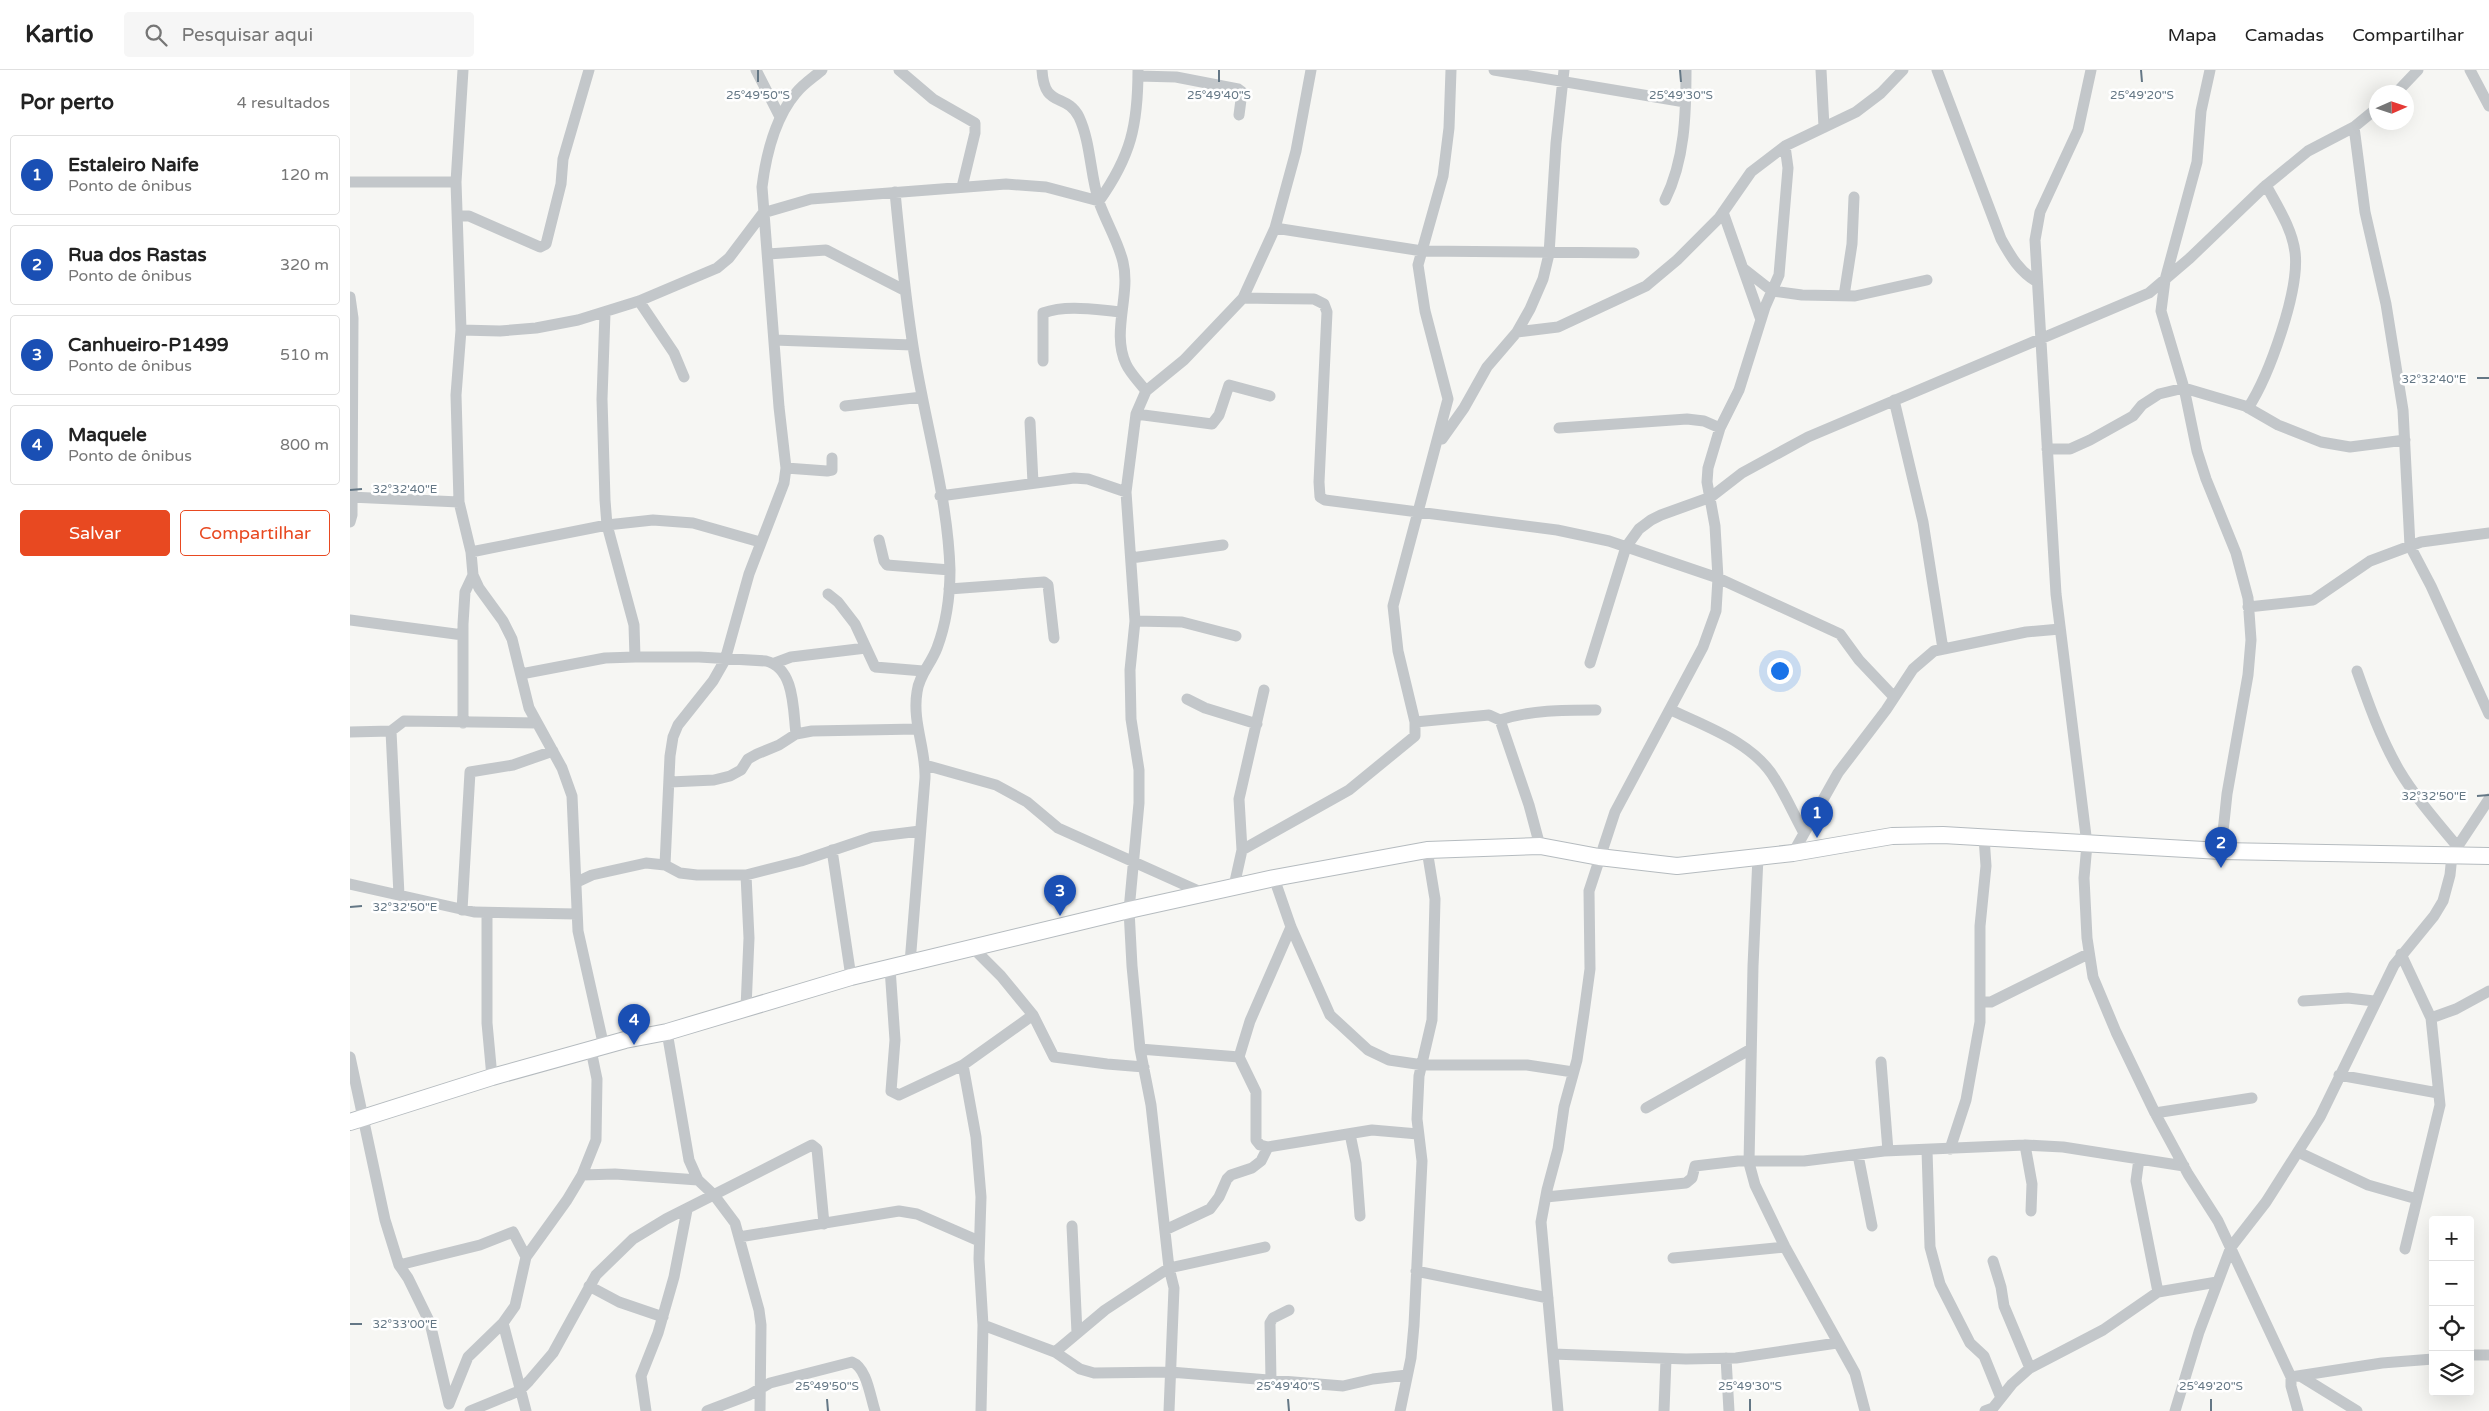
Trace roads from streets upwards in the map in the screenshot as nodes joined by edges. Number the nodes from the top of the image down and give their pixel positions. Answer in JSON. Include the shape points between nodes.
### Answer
{"nodes":[{"id":1,"x":463,"y":70,"type":"edge"},
{"id":2,"x":589,"y":70,"type":"edge"},
{"id":3,"x":756,"y":70,"type":"edge"},
{"id":4,"x":822,"y":70,"type":"edge"},
{"id":5,"x":899,"y":70,"type":"edge"},
{"id":6,"x":1042,"y":70,"type":"edge"},
{"id":7,"x":1311,"y":70,"type":"edge"},
{"id":8,"x":1451,"y":70,"type":"edge"},
{"id":9,"x":1494,"y":70,"type":"edge"},
{"id":10,"x":1564,"y":70,"type":"edge"},
{"id":11,"x":1686,"y":70,"type":"edge"},
{"id":12,"x":1821,"y":70,"type":"edge"},
{"id":13,"x":1903,"y":70,"type":"edge"},
{"id":14,"x":1937,"y":70,"type":"edge"},
{"id":15,"x":2091,"y":70,"type":"edge"},
{"id":16,"x":2210,"y":70,"type":"edge"},
{"id":17,"x":2418,"y":70,"type":"edge"},
{"id":18,"x":2470,"y":70,"type":"edge"},
{"id":19,"x":1138,"y":73,"type":"edge"},
{"id":20,"x":1563,"y":82,"type":"junction"},
{"id":21,"x":2404,"y":85,"type":"edge"},
{"id":22,"x":1685,"y":102,"type":"junction"},
{"id":23,"x":2489,"y":106,"type":"edge"},
{"id":24,"x":1239,"y":115,"type":"dead end"},
{"id":25,"x":2369,"y":115,"type":"edge"},
{"id":26,"x":780,"y":118,"type":"junction"},
{"id":27,"x":1824,"y":127,"type":"junction"},
{"id":28,"x":2354,"y":127,"type":"junction"},
{"id":29,"x":1785,"y":146,"type":"junction"},
{"id":30,"x":350,"y":182,"type":"edge"},
{"id":31,"x":456,"y":182,"type":"junction"},
{"id":32,"x":2266,"y":185,"type":"junction"},
{"id":33,"x":962,"y":188,"type":"junction"},
{"id":34,"x":895,"y":192,"type":"junction"},
{"id":35,"x":1854,"y":197,"type":"dead end"},
{"id":36,"x":1666,"y":200,"type":"dead end"},
{"id":37,"x":1099,"y":201,"type":"junction"},
{"id":38,"x":1723,"y":212,"type":"junction"},
{"id":39,"x":763,"y":213,"type":"junction"},
{"id":40,"x":458,"y":216,"type":"junction"},
{"id":41,"x":1275,"y":228,"type":"junction"},
{"id":42,"x":1422,"y":251,"type":"junction"},
{"id":43,"x":1634,"y":253,"type":"dead end"},
{"id":44,"x":768,"y":254,"type":"junction"},
{"id":45,"x":1549,"y":254,"type":"junction"},
{"id":46,"x":1744,"y":269,"type":"junction"},
{"id":47,"x":1927,"y":280,"type":"dead end"},
{"id":48,"x":2165,"y":280,"type":"junction"},
{"id":49,"x":2037,"y":282,"type":"junction"},
{"id":50,"x":904,"y":290,"type":"junction"},
{"id":51,"x":1772,"y":291,"type":"junction"},
{"id":52,"x":1844,"y":296,"type":"junction"},
{"id":53,"x":350,"y":297,"type":"edge"},
{"id":54,"x":1243,"y":298,"type":"junction"},
{"id":55,"x":639,"y":302,"type":"junction"},
{"id":56,"x":1122,"y":312,"type":"junction"},
{"id":57,"x":605,"y":313,"type":"junction"},
{"id":58,"x":1761,"y":320,"type":"junction"},
{"id":59,"x":461,"y":330,"type":"junction"},
{"id":60,"x":1517,"y":332,"type":"junction"},
{"id":61,"x":2043,"y":338,"type":"junction"},
{"id":62,"x":774,"y":340,"type":"junction"},
{"id":63,"x":912,"y":345,"type":"junction"},
{"id":64,"x":1043,"y":361,"type":"dead end"},
{"id":65,"x":684,"y":377,"type":"dead end"},
{"id":66,"x":2184,"y":388,"type":"junction"},
{"id":67,"x":1146,"y":391,"type":"junction"},
{"id":68,"x":1270,"y":396,"type":"dead end"},
{"id":69,"x":922,"y":397,"type":"junction"},
{"id":70,"x":1894,"y":400,"type":"junction"},
{"id":71,"x":845,"y":406,"type":"dead end"},
{"id":72,"x":2248,"y":408,"type":"junction"},
{"id":73,"x":1136,"y":414,"type":"junction"},
{"id":74,"x":1030,"y":422,"type":"dead end"},
{"id":75,"x":1559,"y":428,"type":"dead end"},
{"id":76,"x":1720,"y":428,"type":"junction"},
{"id":77,"x":2405,"y":440,"type":"junction"},
{"id":78,"x":1437,"y":447,"type":"junction"},
{"id":79,"x":2047,"y":449,"type":"junction"},
{"id":80,"x":832,"y":458,"type":"dead end"},
{"id":81,"x":786,"y":468,"type":"junction"},
{"id":82,"x":1032,"y":483,"type":"junction"},
{"id":83,"x":1126,"y":492,"type":"junction"},
{"id":84,"x":940,"y":496,"type":"junction"},
{"id":85,"x":351,"y":497,"type":"edge"},
{"id":86,"x":1711,"y":497,"type":"junction"},
{"id":87,"x":459,"y":502,"type":"junction"},
{"id":88,"x":1419,"y":511,"type":"junction"},
{"id":89,"x":350,"y":522,"type":"edge"},
{"id":90,"x":607,"y":525,"type":"junction"},
{"id":91,"x":2489,"y":532,"type":"edge"},
{"id":92,"x":879,"y":540,"type":"dead end"},
{"id":93,"x":760,"y":542,"type":"junction"},
{"id":94,"x":1223,"y":545,"type":"dead end"},
{"id":95,"x":2410,"y":546,"type":"junction"},
{"id":96,"x":1626,"y":547,"type":"junction"},
{"id":97,"x":470,"y":552,"type":"junction"},
{"id":98,"x":1131,"y":558,"type":"junction"},
{"id":99,"x":950,"y":570,"type":"junction"},
{"id":100,"x":473,"y":576,"type":"junction"},
{"id":101,"x":1718,"y":578,"type":"junction"},
{"id":102,"x":949,"y":589,"type":"junction"},
{"id":103,"x":828,"y":594,"type":"dead end"},
{"id":104,"x":2248,"y":607,"type":"junction"},
{"id":105,"x":350,"y":620,"type":"edge"},
{"id":106,"x":1134,"y":621,"type":"junction"},
{"id":107,"x":2060,"y":630,"type":"junction"},
{"id":108,"x":463,"y":635,"type":"junction"},
{"id":109,"x":1236,"y":636,"type":"dead end"},
{"id":110,"x":1054,"y":638,"type":"dead end"},
{"id":111,"x":866,"y":648,"type":"junction"},
{"id":112,"x":1943,"y":649,"type":"junction"},
{"id":113,"x":635,"y":657,"type":"junction"},
{"id":114,"x":725,"y":660,"type":"junction"},
{"id":115,"x":775,"y":663,"type":"junction"},
{"id":116,"x":1590,"y":663,"type":"dead end"},
{"id":117,"x":923,"y":671,"type":"junction"},
{"id":118,"x":2357,"y":671,"type":"dead end"},
{"id":119,"x":521,"y":674,"type":"junction"},
{"id":120,"x":1264,"y":690,"type":"dead end"},
{"id":121,"x":1894,"y":697,"type":"junction"},
{"id":122,"x":1187,"y":699,"type":"dead end"},
{"id":123,"x":1596,"y":710,"type":"dead end"},
{"id":124,"x":1671,"y":710,"type":"junction"},
{"id":125,"x":2489,"y":714,"type":"edge"},
{"id":126,"x":1500,"y":720,"type":"junction"},
{"id":127,"x":1415,"y":722,"type":"junction"},
{"id":128,"x":463,"y":723,"type":"junction"},
{"id":129,"x":536,"y":723,"type":"junction"},
{"id":130,"x":1257,"y":724,"type":"junction"},
{"id":131,"x":917,"y":729,"type":"junction"},
{"id":132,"x":391,"y":731,"type":"junction"},
{"id":133,"x":350,"y":732,"type":"edge"},
{"id":134,"x":796,"y":734,"type":"junction"},
{"id":135,"x":553,"y":750,"type":"junction"},
{"id":136,"x":925,"y":765,"type":"junction"},
{"id":137,"x":670,"y":782,"type":"junction"},
{"id":138,"x":2489,"y":799,"type":"edge"},
{"id":139,"x":920,"y":831,"type":"junction"},
{"id":140,"x":1804,"y":833,"type":"junction"},
{"id":141,"x":1984,"y":837,"type":"junction"},
{"id":142,"x":2087,"y":844,"type":"junction"},
{"id":143,"x":1540,"y":846,"type":"junction"},
{"id":144,"x":832,"y":850,"type":"junction"},
{"id":145,"x":1242,"y":850,"type":"junction"},
{"id":146,"x":1427,"y":850,"type":"junction"},
{"id":147,"x":2221,"y":851,"type":"junction"},
{"id":148,"x":2455,"y":851,"type":"junction"},
{"id":149,"x":1793,"y":853,"type":"junction"},
{"id":150,"x":2489,"y":856,"type":"edge"},
{"id":151,"x":1599,"y":857,"type":"junction"},
{"id":152,"x":1758,"y":857,"type":"junction"},
{"id":153,"x":1132,"y":862,"type":"junction"},
{"id":154,"x":665,"y":864,"type":"junction"},
{"id":155,"x":746,"y":875,"type":"junction"},
{"id":156,"x":1274,"y":878,"type":"junction"},
{"id":157,"x":577,"y":882,"type":"junction"},
{"id":158,"x":350,"y":884,"type":"edge"},
{"id":159,"x":1234,"y":886,"type":"junction"},
{"id":160,"x":1203,"y":893,"type":"junction"},
{"id":161,"x":399,"y":895,"type":"junction"},
{"id":162,"x":462,"y":910,"type":"junction"},
{"id":163,"x":1129,"y":910,"type":"junction"},
{"id":164,"x":487,"y":913,"type":"junction"},
{"id":165,"x":577,"y":914,"type":"junction"},
{"id":166,"x":1291,"y":927,"type":"junction"},
{"id":167,"x":973,"y":948,"type":"junction"},
{"id":168,"x":2088,"y":954,"type":"junction"},
{"id":169,"x":2401,"y":954,"type":"junction"},
{"id":170,"x":910,"y":963,"type":"junction"},
{"id":171,"x":890,"y":968,"type":"junction"},
{"id":172,"x":851,"y":977,"type":"junction"},
{"id":173,"x":2489,"y":991,"type":"edge"},
{"id":174,"x":2303,"y":1001,"type":"dead end"},
{"id":175,"x":2374,"y":1001,"type":"junction"},
{"id":176,"x":1981,"y":1002,"type":"junction"},
{"id":177,"x":746,"y":1008,"type":"junction"},
{"id":178,"x":1033,"y":1015,"type":"junction"},
{"id":179,"x":2430,"y":1018,"type":"junction"},
{"id":180,"x":667,"y":1032,"type":"junction"},
{"id":181,"x":598,"y":1049,"type":"junction"},
{"id":182,"x":1140,"y":1049,"type":"junction"},
{"id":183,"x":1751,"y":1049,"type":"junction"},
{"id":184,"x":350,"y":1057,"type":"edge"},
{"id":185,"x":1239,"y":1058,"type":"junction"},
{"id":186,"x":1881,"y":1062,"type":"dead end"},
{"id":187,"x":963,"y":1065,"type":"junction"},
{"id":188,"x":1423,"y":1065,"type":"junction"},
{"id":189,"x":1144,"y":1067,"type":"junction"},
{"id":190,"x":1573,"y":1072,"type":"junction"},
{"id":191,"x":2339,"y":1075,"type":"junction"},
{"id":192,"x":492,"y":1077,"type":"junction"},
{"id":193,"x":2438,"y":1093,"type":"junction"},
{"id":194,"x":2252,"y":1098,"type":"dead end"},
{"id":195,"x":1646,"y":1108,"type":"dead end"},
{"id":196,"x":2155,"y":1113,"type":"junction"},
{"id":197,"x":356,"y":1120,"type":"edge"},
{"id":198,"x":1350,"y":1134,"type":"junction"},
{"id":199,"x":1418,"y":1134,"type":"junction"},
{"id":200,"x":2025,"y":1145,"type":"junction"},
{"id":201,"x":1268,"y":1147,"type":"junction"},
{"id":202,"x":1950,"y":1149,"type":"junction"},
{"id":203,"x":1927,"y":1150,"type":"junction"},
{"id":204,"x":1888,"y":1151,"type":"junction"},
{"id":205,"x":2298,"y":1152,"type":"junction"},
{"id":206,"x":1858,"y":1155,"type":"junction"},
{"id":207,"x":2138,"y":1159,"type":"junction"},
{"id":208,"x":1749,"y":1163,"type":"junction"},
{"id":209,"x":2184,"y":1166,"type":"junction"},
{"id":210,"x":582,"y":1175,"type":"junction"},
{"id":211,"x":698,"y":1180,"type":"junction"},
{"id":212,"x":714,"y":1195,"type":"junction"},
{"id":213,"x":1546,"y":1197,"type":"junction"},
{"id":214,"x":2417,"y":1198,"type":"junction"},
{"id":215,"x":687,"y":1210,"type":"junction"},
{"id":216,"x":2031,"y":1211,"type":"dead end"},
{"id":217,"x":1360,"y":1216,"type":"dead end"},
{"id":218,"x":824,"y":1224,"type":"junction"},
{"id":219,"x":1072,"y":1226,"type":"dead end"},
{"id":220,"x":1872,"y":1226,"type":"dead end"},
{"id":221,"x":1165,"y":1230,"type":"junction"},
{"id":222,"x":739,"y":1237,"type":"junction"},
{"id":223,"x":980,"y":1241,"type":"junction"},
{"id":224,"x":1785,"y":1246,"type":"junction"},
{"id":225,"x":1265,"y":1247,"type":"dead end"},
{"id":226,"x":2231,"y":1247,"type":"junction"},
{"id":227,"x":2405,"y":1249,"type":"dead end"},
{"id":228,"x":526,"y":1257,"type":"junction"},
{"id":229,"x":1673,"y":1258,"type":"dead end"},
{"id":230,"x":1993,"y":1262,"type":"dead end"},
{"id":231,"x":399,"y":1265,"type":"junction"},
{"id":232,"x":1169,"y":1268,"type":"junction"},
{"id":233,"x":1416,"y":1271,"type":"junction"},
{"id":234,"x":2217,"y":1282,"type":"junction"},
{"id":235,"x":589,"y":1286,"type":"junction"},
{"id":236,"x":2158,"y":1292,"type":"junction"},
{"id":237,"x":1548,"y":1298,"type":"junction"},
{"id":238,"x":1289,"y":1310,"type":"dead end"},
{"id":239,"x":663,"y":1317,"type":"junction"},
{"id":240,"x":503,"y":1323,"type":"junction"},
{"id":241,"x":983,"y":1325,"type":"junction"},
{"id":242,"x":1077,"y":1333,"type":"junction"},
{"id":243,"x":1837,"y":1343,"type":"junction"},
{"id":244,"x":1055,"y":1352,"type":"junction"},
{"id":245,"x":1553,"y":1354,"type":"junction"},
{"id":246,"x":2474,"y":1355,"type":"edge"},
{"id":247,"x":2489,"y":1355,"type":"edge"},
{"id":248,"x":1726,"y":1358,"type":"junction"},
{"id":249,"x":1666,"y":1359,"type":"junction"},
{"id":250,"x":2429,"y":1359,"type":"edge"},
{"id":251,"x":2030,"y":1368,"type":"junction"},
{"id":252,"x":1170,"y":1372,"type":"junction"},
{"id":253,"x":1408,"y":1375,"type":"junction"},
{"id":254,"x":2297,"y":1377,"type":"junction"},
{"id":255,"x":1271,"y":1381,"type":"junction"},
{"id":256,"x":759,"y":1389,"type":"junction"},
{"id":257,"x":519,"y":1391,"type":"junction"},
{"id":258,"x":2001,"y":1398,"type":"junction"},
{"id":259,"x":449,"y":1408,"type":"edge"},
{"id":260,"x":470,"y":1411,"type":"edge"},
{"id":261,"x":526,"y":1411,"type":"edge"},
{"id":262,"x":646,"y":1411,"type":"edge"},
{"id":263,"x":707,"y":1411,"type":"edge"},
{"id":264,"x":760,"y":1411,"type":"edge"},
{"id":265,"x":875,"y":1411,"type":"edge"},
{"id":266,"x":981,"y":1411,"type":"edge"},
{"id":267,"x":1169,"y":1411,"type":"edge"},
{"id":268,"x":1400,"y":1411,"type":"edge"},
{"id":269,"x":1558,"y":1411,"type":"edge"},
{"id":270,"x":1664,"y":1411,"type":"edge"},
{"id":271,"x":1728,"y":1411,"type":"edge"},
{"id":272,"x":1866,"y":1411,"type":"edge"},
{"id":273,"x":1985,"y":1411,"type":"edge"},
{"id":274,"x":2175,"y":1411,"type":"edge"},
{"id":275,"x":2298,"y":1411,"type":"edge"},
{"id":276,"x":2357,"y":1411,"type":"edge"}],
"edges":[{"from":1,"to":31,"type":"street"},
{"from":2,"to":40,"type":"street","via":[[564,159],[546,244],[540,247],[469,216]]},
{"from":3,"to":26,"type":"street"},
{"from":4,"to":26,"type":"street","via":[[796,92]]},
{"from":5,"to":33,"type":"street","via":[[933,99],[975,123]]},
{"from":6,"to":37,"type":"street","via":[[1048,95],[1071,108],[1078,117]]},
{"from":7,"to":41,"type":"street","via":[[1296,151]]},
{"from":8,"to":42,"type":"street","via":[[1443,176]]},
{"from":9,"to":20,"type":"street"},
{"from":10,"to":20,"type":"street"},
{"from":11,"to":22,"type":"street"},
{"from":12,"to":27,"type":"street"},
{"from":13,"to":27,"type":"street","via":[[1856,112]]},
{"from":14,"to":49,"type":"street","via":[[2001,239],[2014,264]]},
{"from":15,"to":49,"type":"street","via":[[2078,130],[2040,212],[2036,240]]},
{"from":16,"to":48,"type":"street","via":[[2201,111],[2197,162]]},
{"from":17,"to":21,"type":"street"},
{"from":18,"to":23,"type":"street"},
{"from":19,"to":24,"type":"street","via":[[1238,89],[1242,92]]},
{"from":19,"to":37,"type":"street","via":[[1135,124],[1127,152],[1117,176]]},
{"from":20,"to":22,"type":"street"},
{"from":20,"to":45,"type":"street"},
{"from":22,"to":36,"type":"street","via":[[1681,154]]},
{"from":25,"to":28,"type":"street"},
{"from":26,"to":39,"type":"street","via":[[765,164]]},
{"from":27,"to":29,"type":"street"},
{"from":28,"to":32,"type":"street","via":[[2308,151]]},
{"from":28,"to":77,"type":"street","via":[[2365,212],[2389,322]]},
{"from":29,"to":38,"type":"street","via":[[1751,172]]},
{"from":29,"to":51,"type":"street","via":[[1788,168],[1784,225],[1779,275]]},
{"from":30,"to":31,"type":"street"},
{"from":31,"to":40,"type":"street"},
{"from":32,"to":48,"type":"street"},
{"from":32,"to":72,"type":"street","via":[[2293,240],[2296,253],[2290,297],[2273,356],[2260,391]]},
{"from":33,"to":34,"type":"street"},
{"from":33,"to":37,"type":"street","via":[[1027,184]]},
{"from":34,"to":39,"type":"street","via":[[811,199]]},
{"from":34,"to":50,"type":"street"},
{"from":35,"to":52,"type":"street","via":[[1852,244]]},
{"from":37,"to":56,"type":"street","via":[[1123,263]]},
{"from":38,"to":46,"type":"street"},
{"from":38,"to":60,"type":"street","via":[[1677,260],[1646,286],[1558,327]]},
{"from":39,"to":44,"type":"street"},
{"from":39,"to":55,"type":"street","via":[[729,258],[717,268]]},
{"from":40,"to":59,"type":"street"},
{"from":41,"to":42,"type":"street"},
{"from":41,"to":54,"type":"street"},
{"from":42,"to":45,"type":"street"},
{"from":42,"to":78,"type":"street","via":[[1418,265],[1420,284],[1448,399]]},
{"from":43,"to":45,"type":"street"},
{"from":44,"to":50,"type":"street","via":[[826,250]]},
{"from":44,"to":62,"type":"street"},
{"from":45,"to":60,"type":"street","via":[[1543,279]]},
{"from":46,"to":51,"type":"street"},
{"from":46,"to":58,"type":"street"},
{"from":47,"to":52,"type":"street"},
{"from":48,"to":61,"type":"street","via":[[2149,293]]},
{"from":48,"to":66,"type":"street","via":[[2161,311]]},
{"from":49,"to":61,"type":"street"},
{"from":50,"to":63,"type":"street"},
{"from":51,"to":52,"type":"street"},
{"from":51,"to":58,"type":"street"},
{"from":53,"to":85,"type":"street","via":[[354,318]]},
{"from":54,"to":67,"type":"street","via":[[1184,360]]},
{"from":54,"to":88,"type":"street","via":[[1314,299],[1324,304],[1320,496],[1333,502]]},
{"from":55,"to":57,"type":"street"},
{"from":55,"to":65,"type":"street","via":[[674,353]]},
{"from":56,"to":64,"type":"street","via":[[1076,308],[1052,309],[1043,313]]},
{"from":56,"to":67,"type":"street","via":[[1121,344],[1126,366]]},
{"from":57,"to":59,"type":"street","via":[[536,328]]},
{"from":57,"to":90,"type":"street","via":[[602,399]]},
{"from":58,"to":76,"type":"street","via":[[1739,390]]},
{"from":59,"to":87,"type":"street","via":[[456,395]]},
{"from":60,"to":78,"type":"street","via":[[1487,367]]},
{"from":61,"to":70,"type":"street"},
{"from":61,"to":79,"type":"street"},
{"from":62,"to":63,"type":"street"},
{"from":62,"to":81,"type":"street"},
{"from":63,"to":69,"type":"street"},
{"from":66,"to":72,"type":"street"},
{"from":66,"to":79,"type":"street","via":[[2159,394],[2142,405],[2133,416],[2070,449]]},
{"from":66,"to":104,"type":"street","via":[[2197,450],[2236,552]]},
{"from":67,"to":73,"type":"street"},
{"from":68,"to":73,"type":"street","via":[[1229,386],[1219,415],[1212,424]]},
{"from":69,"to":71,"type":"street"},
{"from":69,"to":84,"type":"street"},
{"from":70,"to":86,"type":"street","via":[[1808,437],[1742,473]]},
{"from":70,"to":112,"type":"street","via":[[1923,522]]},
{"from":72,"to":77,"type":"street","via":[[2321,442],[2350,447]]},
{"from":73,"to":83,"type":"street"},
{"from":74,"to":82,"type":"street"},
{"from":75,"to":76,"type":"street","via":[[1687,419],[1704,421]]},
{"from":76,"to":86,"type":"street","via":[[1708,468]]},
{"from":77,"to":95,"type":"street"},
{"from":78,"to":88,"type":"street"},
{"from":79,"to":107,"type":"street"},
{"from":80,"to":81,"type":"street","via":[[832,470]]},
{"from":81,"to":93,"type":"street","via":[[784,483]]},
{"from":82,"to":83,"type":"street","via":[[1088,479]]},
{"from":82,"to":84,"type":"street"},
{"from":83,"to":98,"type":"street"},
{"from":84,"to":99,"type":"street","via":[[947,529]]},
{"from":85,"to":87,"type":"street"},
{"from":85,"to":89,"type":"street"},
{"from":86,"to":96,"type":"street","via":[[1651,520],[1639,529]]},
{"from":86,"to":101,"type":"street"},
{"from":87,"to":97,"type":"street"},
{"from":88,"to":96,"type":"street","via":[[1557,530]]},
{"from":88,"to":127,"type":"street","via":[[1393,606],[1398,651]]},
{"from":90,"to":93,"type":"street","via":[[653,520],[693,523]]},
{"from":90,"to":97,"type":"street"},
{"from":90,"to":113,"type":"street","via":[[630,602]]},
{"from":91,"to":95,"type":"street"},
{"from":92,"to":99,"type":"street","via":[[887,566]]},
{"from":93,"to":114,"type":"street"},
{"from":94,"to":98,"type":"street"},
{"from":95,"to":104,"type":"street","via":[[2370,561],[2313,600]]},
{"from":95,"to":125,"type":"street"},
{"from":96,"to":101,"type":"street"},
{"from":96,"to":116,"type":"street"},
{"from":97,"to":100,"type":"street"},
{"from":98,"to":106,"type":"street"},
{"from":99,"to":102,"type":"street"},
{"from":100,"to":108,"type":"street","via":[[465,592]]},
{"from":100,"to":119,"type":"street","via":[[512,639]]},
{"from":101,"to":121,"type":"street","via":[[1840,634]]},
{"from":101,"to":124,"type":"street","via":[[1716,612],[1703,647]]},
{"from":102,"to":110,"type":"street","via":[[1044,582],[1048,585]]},
{"from":102,"to":117,"type":"street","via":[[936,650]]},
{"from":103,"to":111,"type":"street","via":[[855,624]]},
{"from":104,"to":147,"type":"street","via":[[2251,640],[2248,675],[2227,794]]},
{"from":105,"to":108,"type":"street"},
{"from":106,"to":109,"type":"street","via":[[1182,622]]},
{"from":106,"to":153,"type":"street","via":[[1131,719],[1139,803]]},
{"from":107,"to":112,"type":"street","via":[[2026,632]]},
{"from":107,"to":142,"type":"street"},
{"from":108,"to":128,"type":"street"},
{"from":111,"to":115,"type":"street","via":[[791,657]]},
{"from":111,"to":117,"type":"street","via":[[876,667]]},
{"from":112,"to":121,"type":"street","via":[[1934,651],[1913,669]]},
{"from":113,"to":114,"type":"street"},
{"from":113,"to":119,"type":"street","via":[[605,658]]},
{"from":114,"to":115,"type":"street"},
{"from":114,"to":137,"type":"street","via":[[678,725],[670,756]]},
{"from":115,"to":134,"type":"street","via":[[785,674]]},
{"from":117,"to":131,"type":"street","via":[[916,693]]},
{"from":118,"to":148,"type":"street","via":[[2379,731],[2399,770]]},
{"from":119,"to":129,"type":"street"},
{"from":120,"to":130,"type":"street"},
{"from":121,"to":140,"type":"street","via":[[1838,773]]},
{"from":122,"to":130,"type":"street"},
{"from":123,"to":126,"type":"street","via":[[1516,715]]},
{"from":124,"to":140,"type":"street","via":[[1730,738],[1759,759],[1775,778]]},
{"from":124,"to":151,"type":"street","via":[[1615,812]]},
{"from":126,"to":127,"type":"street","via":[[1489,715]]},
{"from":126,"to":143,"type":"street"},
{"from":127,"to":145,"type":"street","via":[[1415,736],[1411,741],[1349,790]]},
{"from":128,"to":129,"type":"street"},
{"from":128,"to":132,"type":"street","via":[[404,721]]},
{"from":129,"to":135,"type":"street"},
{"from":130,"to":145,"type":"street","via":[[1239,799]]},
{"from":131,"to":134,"type":"street"},
{"from":131,"to":136,"type":"street"},
{"from":132,"to":133,"type":"street"},
{"from":132,"to":161,"type":"street"},
{"from":134,"to":137,"type":"street","via":[[748,759],[741,770],[730,776]]},
{"from":135,"to":157,"type":"street","via":[[572,796]]},
{"from":135,"to":162,"type":"street","via":[[512,764],[470,772]]},
{"from":136,"to":139,"type":"street"},
{"from":136,"to":153,"type":"street","via":[[996,785],[1027,802],[1058,828]]},
{"from":137,"to":154,"type":"street"},
{"from":138,"to":148,"type":"street"},
{"from":139,"to":144,"type":"street","via":[[872,837]]},
{"from":139,"to":170,"type":"street"},
{"from":140,"to":149,"type":"street"},
{"from":141,"to":142,"type":"street"},
{"from":141,"to":149,"type":"street","via":[[1892,836]]},
{"from":141,"to":176,"type":"street","via":[[1986,866],[1980,926]]},
{"from":142,"to":147,"type":"street"},
{"from":142,"to":168,"type":"street","via":[[2084,878]]},
{"from":143,"to":146,"type":"street"},
{"from":143,"to":151,"type":"street"},
{"from":144,"to":155,"type":"street","via":[[801,862]]},
{"from":144,"to":172,"type":"street"},
{"from":145,"to":159,"type":"street"},
{"from":146,"to":156,"type":"street"},
{"from":146,"to":188,"type":"street","via":[[1436,899],[1432,1020]]},
{"from":147,"to":148,"type":"street"},
{"from":148,"to":150,"type":"street"},
{"from":148,"to":169,"type":"street","via":[[2444,901]]},
{"from":149,"to":152,"type":"street"},
{"from":151,"to":152,"type":"street","via":[[1678,866]]},
{"from":151,"to":190,"type":"street","via":[[1590,891],[1590,969]]},
{"from":152,"to":183,"type":"street"},
{"from":153,"to":160,"type":"street"},
{"from":153,"to":163,"type":"street"},
{"from":154,"to":155,"type":"street","via":[[680,873]]},
{"from":154,"to":157,"type":"street","via":[[621,867]]},
{"from":155,"to":177,"type":"street"},
{"from":156,"to":159,"type":"street"},
{"from":156,"to":166,"type":"street"},
{"from":157,"to":165,"type":"street"},
{"from":158,"to":161,"type":"street"},
{"from":159,"to":160,"type":"street"},
{"from":160,"to":163,"type":"street"},
{"from":161,"to":162,"type":"street"},
{"from":162,"to":164,"type":"street"},
{"from":163,"to":167,"type":"street"},
{"from":163,"to":182,"type":"street"},
{"from":164,"to":165,"type":"street"},
{"from":164,"to":192,"type":"street","via":[[486,1023]]},
{"from":165,"to":181,"type":"street"},
{"from":166,"to":185,"type":"street","via":[[1250,1021]]},
{"from":166,"to":188,"type":"street","via":[[1330,1015],[1368,1050],[1390,1060]]},
{"from":167,"to":170,"type":"street"},
{"from":167,"to":178,"type":"street"},
{"from":168,"to":176,"type":"street","via":[[1991,1002]]},
{"from":168,"to":196,"type":"street","via":[[2093,977],[2112,1024]]},
{"from":169,"to":175,"type":"street"},
{"from":169,"to":179,"type":"street"},
{"from":170,"to":171,"type":"street"},
{"from":171,"to":172,"type":"street"},
{"from":171,"to":187,"type":"street","via":[[894,1040],[891,1090],[899,1095]]},
{"from":172,"to":177,"type":"street"},
{"from":173,"to":179,"type":"street"},
{"from":174,"to":175,"type":"street","via":[[2348,998]]},
{"from":175,"to":191,"type":"street"},
{"from":176,"to":202,"type":"street","via":[[1972,1072]]},
{"from":177,"to":180,"type":"street"},
{"from":178,"to":187,"type":"street"},
{"from":178,"to":189,"type":"street","via":[[1054,1057]]},
{"from":179,"to":193,"type":"street"},
{"from":180,"to":181,"type":"street"},
{"from":180,"to":211,"type":"street","via":[[689,1160]]},
{"from":181,"to":192,"type":"street"},
{"from":181,"to":210,"type":"street","via":[[596,1140]]},
{"from":182,"to":185,"type":"street"},
{"from":182,"to":189,"type":"street"},
{"from":183,"to":195,"type":"street"},
{"from":183,"to":208,"type":"street"},
{"from":184,"to":197,"type":"street"},
{"from":185,"to":201,"type":"street","via":[[1256,1092],[1256,1140]]},
{"from":186,"to":204,"type":"street"},
{"from":187,"to":223,"type":"street","via":[[976,1137],[981,1197]]},
{"from":188,"to":190,"type":"street","via":[[1527,1065]]},
{"from":188,"to":199,"type":"street","via":[[1417,1102]]},
{"from":189,"to":221,"type":"street"},
{"from":190,"to":213,"type":"street"},
{"from":191,"to":193,"type":"street"},
{"from":191,"to":205,"type":"street","via":[[2320,1117]]},
{"from":192,"to":197,"type":"street"},
{"from":193,"to":214,"type":"street","via":[[2440,1104]]},
{"from":194,"to":196,"type":"street"},
{"from":196,"to":209,"type":"street"},
{"from":197,"to":231,"type":"street","via":[[370,1143],[385,1220]]},
{"from":198,"to":199,"type":"street","via":[[1372,1130]]},
{"from":198,"to":201,"type":"street"},
{"from":198,"to":217,"type":"street"},
{"from":199,"to":233,"type":"street","via":[[1422,1161]]},
{"from":200,"to":202,"type":"street"},
{"from":200,"to":207,"type":"street","via":[[2063,1147]]},
{"from":200,"to":216,"type":"street","via":[[2032,1184]]},
{"from":201,"to":221,"type":"street","via":[[1261,1162],[1227,1179],[1210,1209]]},
{"from":202,"to":203,"type":"street"},
{"from":203,"to":204,"type":"street"},
{"from":203,"to":258,"type":"street","via":[[1930,1247],[1940,1284],[1970,1343],[1984,1356]]},
{"from":204,"to":206,"type":"street"},
{"from":205,"to":214,"type":"street","via":[[2368,1185]]},
{"from":205,"to":226,"type":"street","via":[[2266,1202]]},
{"from":206,"to":208,"type":"street"},
{"from":206,"to":220,"type":"street"},
{"from":207,"to":209,"type":"street"},
{"from":207,"to":236,"type":"street","via":[[2136,1181]]},
{"from":208,"to":213,"type":"street","via":[[1738,1161],[1695,1166],[1692,1178],[1686,1183]]},
{"from":208,"to":224,"type":"street","via":[[1755,1186]]},
{"from":209,"to":226,"type":"street"},
{"from":210,"to":211,"type":"street"},
{"from":210,"to":228,"type":"street"},
{"from":211,"to":212,"type":"street"},
{"from":212,"to":215,"type":"street"},
{"from":212,"to":218,"type":"street","via":[[812,1145],[817,1149]]},
{"from":212,"to":222,"type":"street","via":[[735,1223]]},
{"from":213,"to":237,"type":"street","via":[[1541,1222]]},
{"from":214,"to":227,"type":"street"},
{"from":215,"to":235,"type":"street","via":[[633,1239]]},
{"from":215,"to":239,"type":"street"},
{"from":218,"to":222,"type":"street"},
{"from":218,"to":223,"type":"street","via":[[908,1212]]},
{"from":219,"to":242,"type":"street"},
{"from":221,"to":232,"type":"street"},
{"from":222,"to":256,"type":"street","via":[[761,1324]]},
{"from":223,"to":241,"type":"street"},
{"from":224,"to":229,"type":"street"},
{"from":224,"to":243,"type":"street"},
{"from":225,"to":232,"type":"street"},
{"from":226,"to":234,"type":"street"},
{"from":226,"to":254,"type":"street"},
{"from":228,"to":231,"type":"street","via":[[513,1232],[480,1245]]},
{"from":228,"to":240,"type":"street","via":[[515,1306]]},
{"from":230,"to":251,"type":"street","via":[[2004,1306]]},
{"from":231,"to":259,"type":"street","via":[[430,1323]]},
{"from":232,"to":242,"type":"street","via":[[1105,1310]]},
{"from":232,"to":252,"type":"street","via":[[1174,1288]]},
{"from":233,"to":237,"type":"street"},
{"from":233,"to":253,"type":"street"},
{"from":234,"to":236,"type":"street"},
{"from":234,"to":274,"type":"street"},
{"from":235,"to":239,"type":"street","via":[[619,1302]]},
{"from":235,"to":257,"type":"street","via":[[553,1353]]},
{"from":236,"to":251,"type":"street","via":[[2102,1330]]},
{"from":237,"to":245,"type":"street"},
{"from":238,"to":255,"type":"street","via":[[1270,1323]]},
{"from":239,"to":262,"type":"street","via":[[641,1376]]},
{"from":240,"to":257,"type":"street"},
{"from":240,"to":259,"type":"street","via":[[468,1357]]},
{"from":241,"to":244,"type":"street"},
{"from":241,"to":266,"type":"street"},
{"from":242,"to":244,"type":"street"},
{"from":243,"to":248,"type":"street"},
{"from":243,"to":272,"type":"street","via":[[1855,1373]]},
{"from":244,"to":252,"type":"street","via":[[1094,1374]]},
{"from":245,"to":249,"type":"street"},
{"from":245,"to":269,"type":"street"},
{"from":246,"to":247,"type":"street"},
{"from":248,"to":249,"type":"street"},
{"from":248,"to":271,"type":"street"},
{"from":249,"to":270,"type":"street"},
{"from":250,"to":254,"type":"street","via":[[2382,1363]]},
{"from":251,"to":258,"type":"street"},
{"from":252,"to":255,"type":"street"},
{"from":252,"to":267,"type":"street"},
{"from":253,"to":255,"type":"street","via":[[1343,1386]]},
{"from":253,"to":268,"type":"street"},
{"from":254,"to":275,"type":"street","via":[[2291,1386]]},
{"from":254,"to":276,"type":"street"},
{"from":256,"to":263,"type":"street","via":[[749,1396]]},
{"from":256,"to":264,"type":"street"},
{"from":256,"to":265,"type":"street","via":[[770,1383],[852,1362],[859,1364],[863,1371]]},
{"from":257,"to":260,"type":"street"},
{"from":257,"to":261,"type":"street"},
{"from":258,"to":273,"type":"street"}]}
